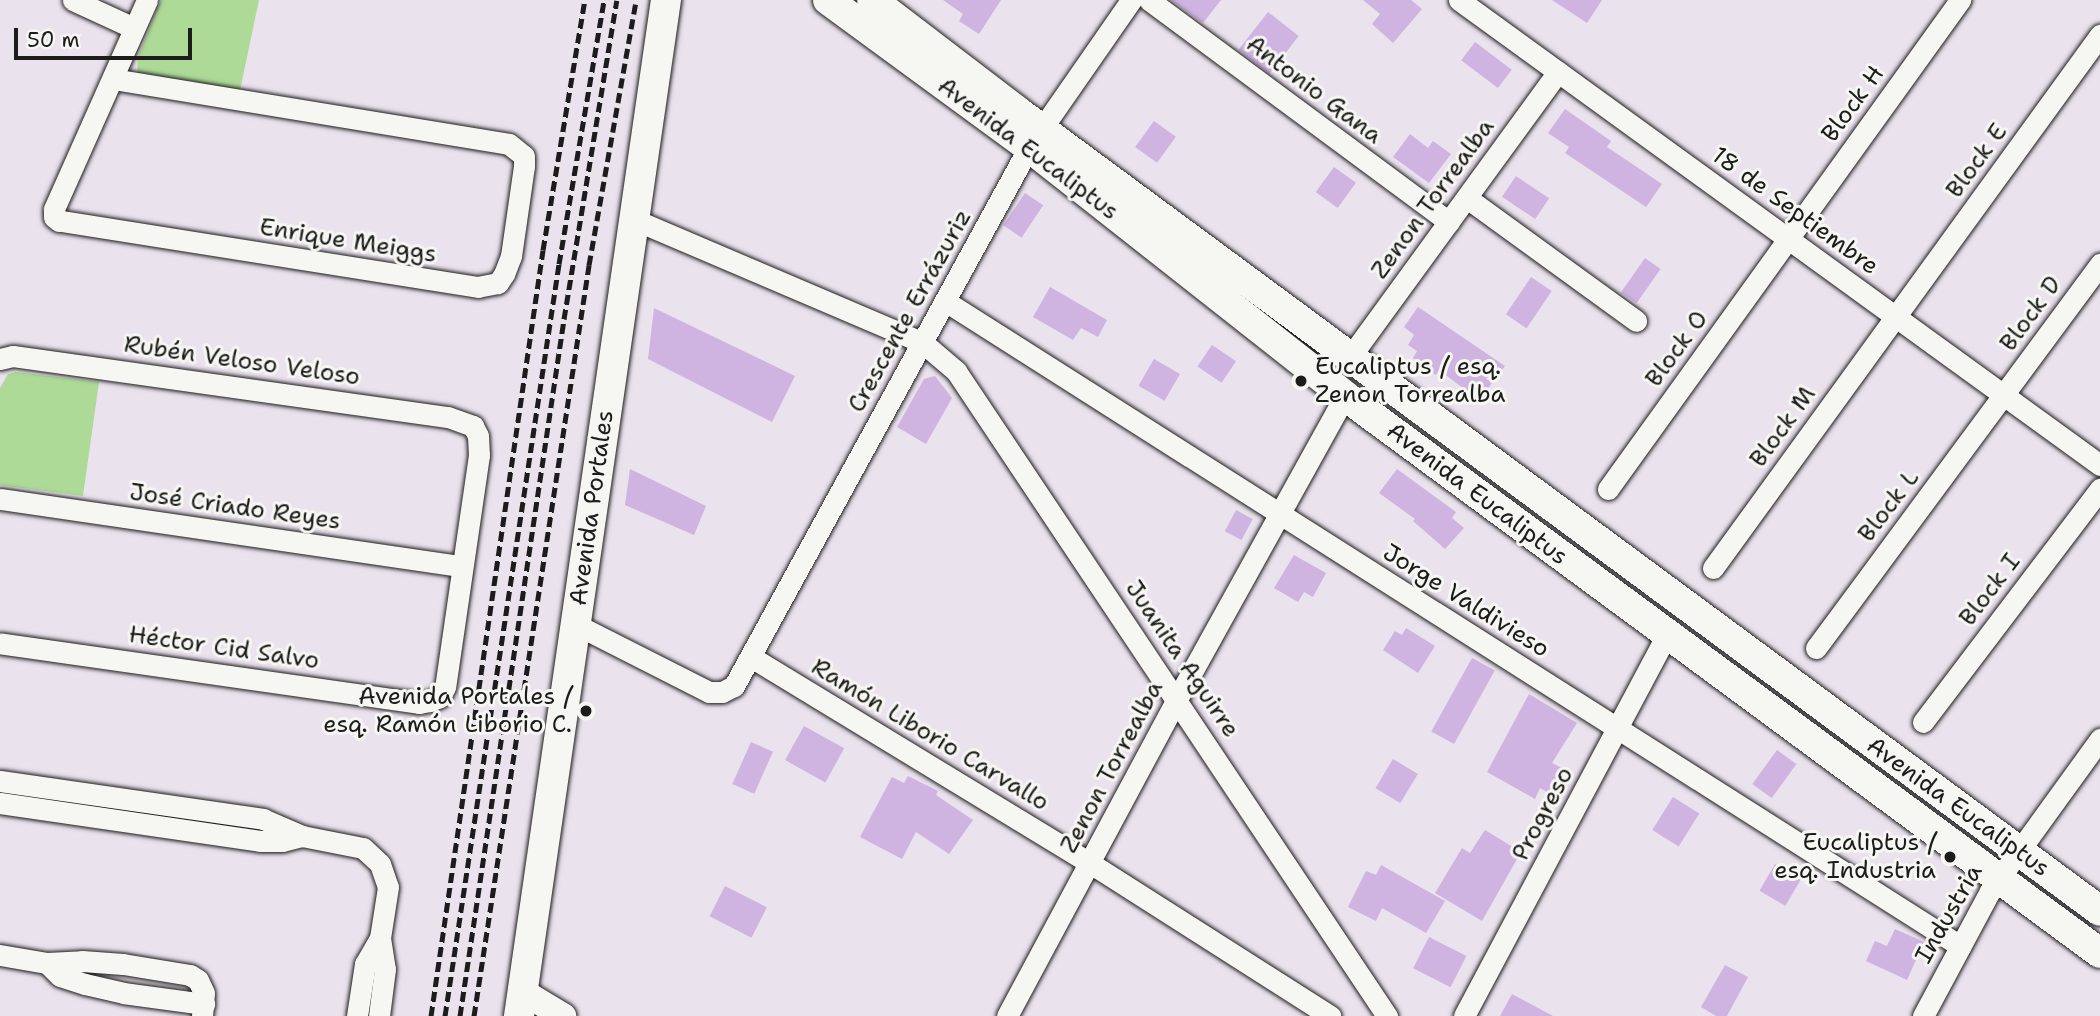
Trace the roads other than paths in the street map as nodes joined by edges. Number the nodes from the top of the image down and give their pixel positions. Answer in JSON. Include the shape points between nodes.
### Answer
{"nodes":[{"id":1,"x":73,"y":0,"type":"edge"},
{"id":2,"x":148,"y":0,"type":"edge"},
{"id":3,"x":666,"y":0,"type":"edge"},
{"id":4,"x":828,"y":0,"type":"edge"},
{"id":5,"x":872,"y":0,"type":"edge"},
{"id":6,"x":905,"y":0,"type":"edge"},
{"id":7,"x":1131,"y":0,"type":"edge"},
{"id":8,"x":1149,"y":0,"type":"edge"},
{"id":9,"x":1459,"y":0,"type":"edge"},
{"id":10,"x":1961,"y":0,"type":"edge"},
{"id":11,"x":134,"y":28,"type":"junction"},
{"id":12,"x":2100,"y":35,"type":"edge"},
{"id":13,"x":1558,"y":72,"type":"junction"},
{"id":14,"x":113,"y":79,"type":"junction"},
{"id":15,"x":1017,"y":111,"type":"junction"},
{"id":16,"x":1035,"y":137,"type":"junction"},
{"id":17,"x":1467,"y":198,"type":"junction"},
{"id":18,"x":633,"y":219,"type":"junction"},
{"id":19,"x":1449,"y":222,"type":"junction"},
{"id":20,"x":1788,"y":239,"type":"junction"},
{"id":21,"x":2100,"y":264,"type":"edge"},
{"id":22,"x":945,"y":301,"type":"junction"},
{"id":23,"x":1896,"y":317,"type":"junction"},
{"id":24,"x":1636,"y":321,"type":"dead end"},
{"id":25,"x":922,"y":342,"type":"junction"},
{"id":26,"x":1350,"y":357,"type":"junction"},
{"id":27,"x":0,"y":358,"type":"edge"},
{"id":28,"x":1345,"y":396,"type":"junction"},
{"id":29,"x":2004,"y":396,"type":"junction"},
{"id":30,"x":2100,"y":465,"type":"edge"},
{"id":31,"x":1608,"y":489,"type":"dead end"},
{"id":32,"x":2100,"y":489,"type":"edge"},
{"id":33,"x":0,"y":499,"type":"edge"},
{"id":34,"x":1280,"y":514,"type":"junction"},
{"id":35,"x":462,"y":566,"type":"junction"},
{"id":36,"x":1713,"y":568,"type":"dead end"},
{"id":37,"x":575,"y":625,"type":"junction"},
{"id":38,"x":1666,"y":636,"type":"junction"},
{"id":39,"x":0,"y":643,"type":"edge"},
{"id":40,"x":1816,"y":648,"type":"dead end"},
{"id":41,"x":751,"y":657,"type":"junction"},
{"id":42,"x":1177,"y":699,"type":"junction"},
{"id":43,"x":1923,"y":722,"type":"dead end"},
{"id":44,"x":1619,"y":729,"type":"junction"},
{"id":45,"x":2100,"y":739,"type":"edge"},
{"id":46,"x":0,"y":781,"type":"edge"},
{"id":47,"x":0,"y":803,"type":"edge"},
{"id":48,"x":302,"y":836,"type":"junction"},
{"id":49,"x":2018,"y":851,"type":"junction"},
{"id":50,"x":1090,"y":863,"type":"junction"},
{"id":51,"x":1998,"y":879,"type":"junction"},
{"id":52,"x":2100,"y":911,"type":"edge"},
{"id":53,"x":380,"y":938,"type":"junction"},
{"id":54,"x":1960,"y":946,"type":"junction"},
{"id":55,"x":2100,"y":953,"type":"edge"},
{"id":56,"x":0,"y":955,"type":"edge"},
{"id":57,"x":521,"y":1004,"type":"edge"},
{"id":58,"x":203,"y":1010,"type":"edge"},
{"id":59,"x":357,"y":1016,"type":"edge"},
{"id":60,"x":379,"y":1016,"type":"edge"},
{"id":61,"x":563,"y":1016,"type":"edge"},
{"id":62,"x":1007,"y":1016,"type":"edge"},
{"id":63,"x":1330,"y":1016,"type":"edge"},
{"id":64,"x":1387,"y":1016,"type":"edge"},
{"id":65,"x":1464,"y":1016,"type":"edge"},
{"id":66,"x":1923,"y":1016,"type":"edge"}],
"edges":[{"from":1,"to":11,"type":"street"},
{"from":2,"to":11,"type":"street"},
{"from":3,"to":18,"type":"main road","name":"Avenida Portales"},
{"from":4,"to":16,"type":"main road","name":"Avenida Eucaliptus"},
{"from":5,"to":15,"type":"main road","name":"Avenida Eucaliptus"},
{"from":6,"to":15,"type":"main road","via":[[995,74]]},
{"from":7,"to":16,"type":"street","name":"Crescente Errázuriz"},
{"from":8,"to":19,"type":"street","name":"Antonio Gana"},
{"from":9,"to":13,"type":"street","name":"18 de Septiembre"},
{"from":10,"to":20,"type":"street","name":"Block H"},
{"from":11,"to":14,"type":"street"},
{"from":12,"to":23,"type":"street","name":"Block E"},
{"from":13,"to":17,"type":"street","name":"Zenon Torrealba"},
{"from":13,"to":20,"type":"street","name":"18 de Septiembre"},
{"from":14,"to":14,"type":"street","name":"Enrique Meiggs","via":[[54,209],[54,217],[69,225],[478,287],[498,283],[510,256],[524,166],[519,149],[490,140]]},
{"from":15,"to":16,"type":"main road","name":"Avenida Eucaliptus"},
{"from":16,"to":22,"type":"street","name":"Crescente Errázuriz"},
{"from":16,"to":26,"type":"main road","name":"Avenida Eucaliptus"},
{"from":16,"to":28,"type":"main road","name":"Avenida Eucaliptus"},
{"from":17,"to":19,"type":"street","name":"Zenon Torrealba"},
{"from":17,"to":24,"type":"street"},
{"from":18,"to":25,"type":"street","name":"Juanita Aguirre"},
{"from":18,"to":37,"type":"main road","name":"Avenida Portales"},
{"from":19,"to":26,"type":"street","name":"Zenon Torrealba"},
{"from":20,"to":23,"type":"street","name":"18 de Septiembre"},
{"from":20,"to":31,"type":"street","name":"Block O"},
{"from":21,"to":29,"type":"street","name":"Block D"},
{"from":22,"to":25,"type":"street","name":"Crescente Errázuriz"},
{"from":22,"to":34,"type":"street","name":"Jorge Valdivieso"},
{"from":23,"to":29,"type":"street","name":"18 de Septiembre"},
{"from":23,"to":36,"type":"street","name":"Block M"},
{"from":25,"to":41,"type":"street","name":"Crescente Errázuriz"},
{"from":25,"to":42,"type":"street","name":"Juanita Aguirre","via":[[956,371]]},
{"from":26,"to":49,"type":"main road","name":"Avenida Eucaliptus"},
{"from":27,"to":35,"type":"street","name":"Rubén Veloso Veloso","via":[[13,356],[448,416],[473,426],[479,455]]},
{"from":28,"to":34,"type":"street","name":"Zenon Torrealba"},
{"from":28,"to":38,"type":"main road","name":"Avenida Eucaliptus"},
{"from":29,"to":30,"type":"street","name":"18 de Septiembre"},
{"from":29,"to":40,"type":"street","name":"Block L"},
{"from":32,"to":43,"type":"street","name":"Block I"},
{"from":33,"to":35,"type":"street","name":"José Criado Reyes"},
{"from":34,"to":42,"type":"street","name":"Zenon Torrealba"},
{"from":34,"to":44,"type":"street","name":"Jorge Valdivieso"},
{"from":35,"to":39,"type":"street","name":"Héctor Cid Salvo","via":[[445,687],[440,697],[419,703]]},
{"from":37,"to":41,"type":"street","name":"Crescente Errázuriz","via":[[709,692],[734,686]]},
{"from":37,"to":57,"type":"main road","name":"Avenida Portales"},
{"from":38,"to":44,"type":"street","name":"Progreso"},
{"from":38,"to":51,"type":"main road","name":"Avenida Eucaliptus"},
{"from":41,"to":50,"type":"street","name":"Ramón Liborio Carvallo"},
{"from":42,"to":50,"type":"street","name":"Zenon Torrealba"},
{"from":42,"to":64,"type":"street","name":"Juanita Aguirre"},
{"from":44,"to":54,"type":"street","name":"Jorge Valdivieso"},
{"from":44,"to":65,"type":"street","name":"Progreso"},
{"from":45,"to":49,"type":"street","name":"Industria"},
{"from":46,"to":48,"type":"street","via":[[263,819]]},
{"from":47,"to":48,"type":"street","via":[[260,841]]},
{"from":48,"to":53,"type":"street","via":[[363,848],[380,864],[388,887]]},
{"from":49,"to":51,"type":"street","name":"Industria"},
{"from":49,"to":52,"type":"main road","name":"Avenida Eucaliptus"},
{"from":50,"to":62,"type":"street","name":"Zenon Torrealba"},
{"from":50,"to":63,"type":"street","name":"Ramón Liborio Carvallo"},
{"from":51,"to":54,"type":"street","name":"Industria"},
{"from":51,"to":55,"type":"main road","name":"Avenida Eucaliptus"},
{"from":53,"to":59,"type":"street","via":[[365,964]]},
{"from":53,"to":60,"type":"street","via":[[385,969]]},
{"from":54,"to":66,"type":"street","name":"Industria"},
{"from":56,"to":58,"type":"street","via":[[190,975],[201,985]]},
{"from":57,"to":61,"type":"street"}]}
